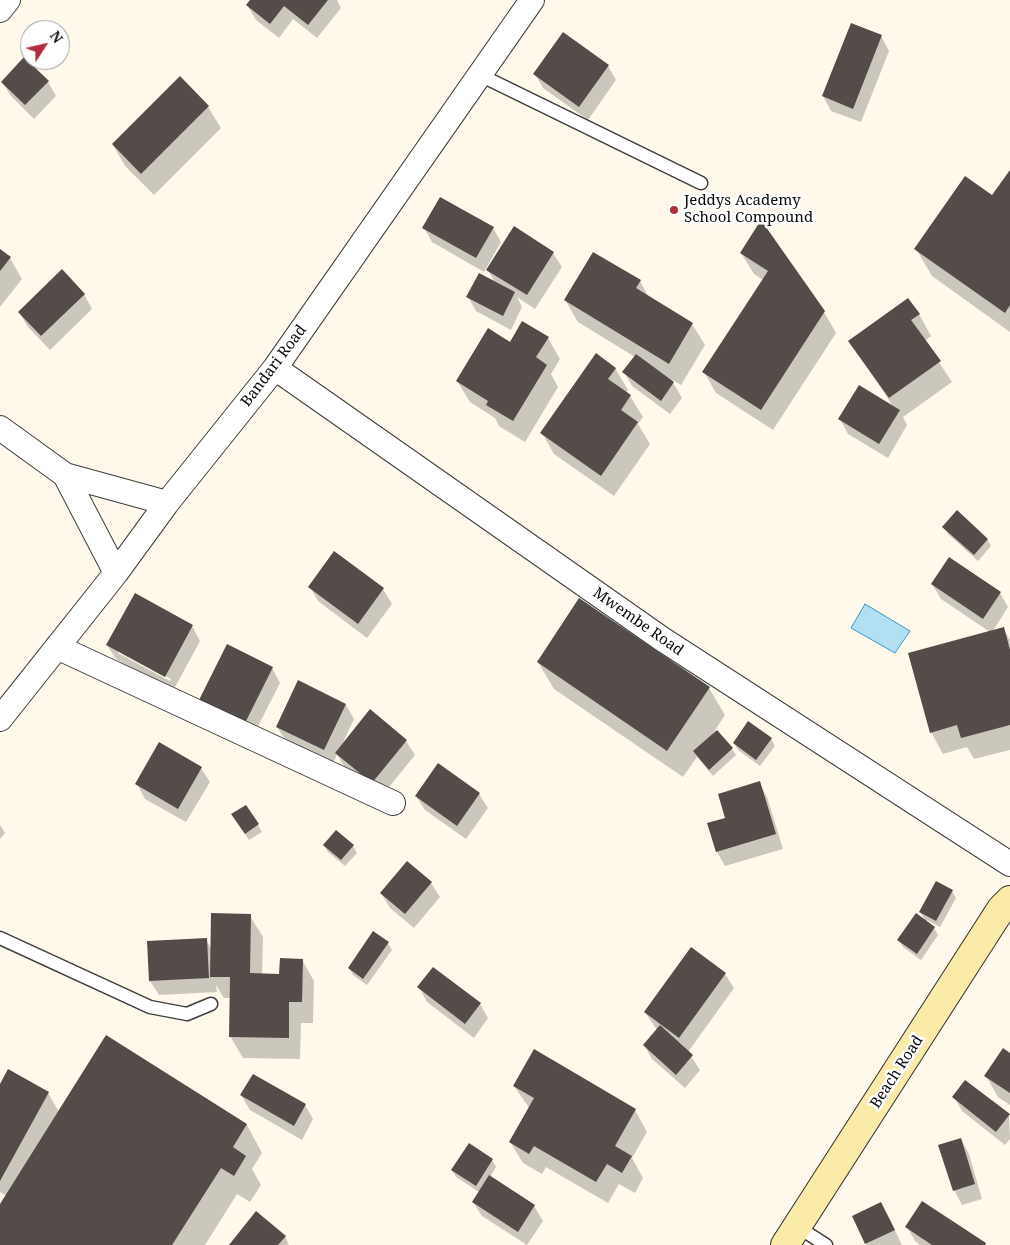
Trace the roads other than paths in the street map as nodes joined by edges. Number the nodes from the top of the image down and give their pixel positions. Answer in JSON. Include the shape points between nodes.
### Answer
{"nodes":[{"id":1,"x":8,"y":0,"type":"edge"},
{"id":2,"x":532,"y":0,"type":"edge"},
{"id":3,"x":0,"y":10,"type":"edge"},
{"id":4,"x":480,"y":75,"type":"junction"},
{"id":5,"x":701,"y":183,"type":"dead end"},
{"id":6,"x":275,"y":368,"type":"junction"},
{"id":7,"x":0,"y":428,"type":"edge"},
{"id":8,"x":65,"y":475,"type":"junction"},
{"id":9,"x":167,"y":503,"type":"junction"},
{"id":10,"x":116,"y":573,"type":"junction"},
{"id":11,"x":57,"y":648,"type":"junction"},
{"id":12,"x":0,"y":719,"type":"edge"},
{"id":13,"x":393,"y":804,"type":"dead end"},
{"id":14,"x":1010,"y":864,"type":"edge"},
{"id":15,"x":1010,"y":900,"type":"edge"},
{"id":16,"x":0,"y":938,"type":"edge"},
{"id":17,"x":211,"y":1004,"type":"dead end"},
{"id":18,"x":792,"y":1236,"type":"edge"},
{"id":19,"x":826,"y":1245,"type":"edge"}],
"edges":[{"from":1,"to":3,"type":"street"},
{"from":2,"to":4,"type":"street","name":"Bandari Road"},
{"from":4,"to":5,"type":"lane"},
{"from":4,"to":6,"type":"street","name":"Bandari Road"},
{"from":6,"to":9,"type":"street","name":"Bandari Road"},
{"from":6,"to":14,"type":"street","name":"Mwembe Road","via":[[662,640]]},
{"from":7,"to":8,"type":"street"},
{"from":8,"to":9,"type":"street"},
{"from":8,"to":10,"type":"street"},
{"from":9,"to":10,"type":"street","name":"Bandari Road"},
{"from":10,"to":11,"type":"street","name":"Bandari Road"},
{"from":11,"to":12,"type":"street","name":"Bandari Road"},
{"from":11,"to":13,"type":"street"},
{"from":15,"to":18,"type":"main road","name":"Beach Road","via":[[1001,909]]},
{"from":16,"to":17,"type":"lane","via":[[150,1007],[187,1014]]},
{"from":18,"to":19,"type":"lane"}]}
